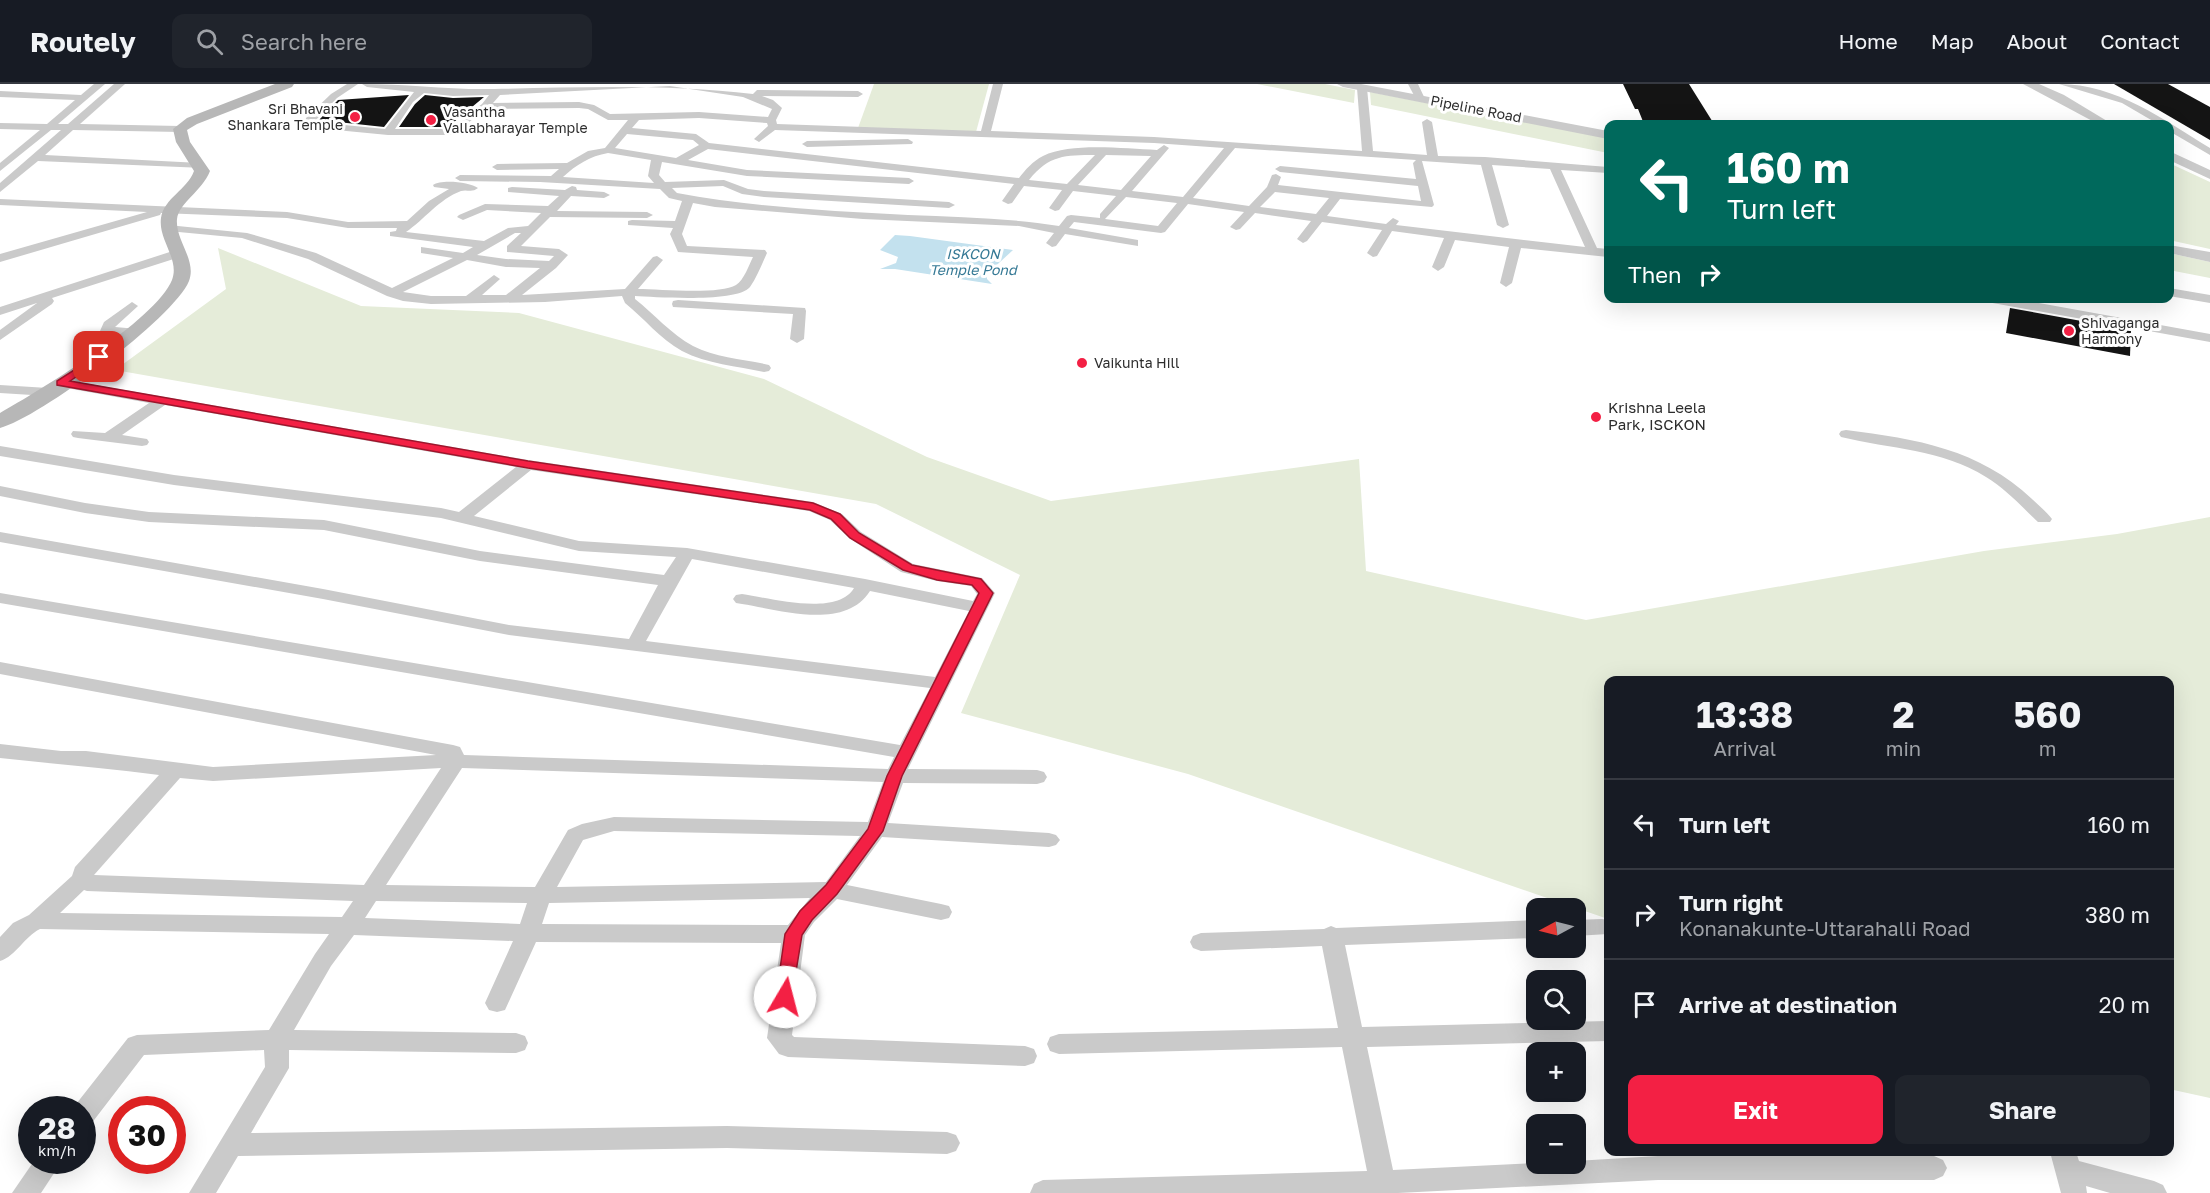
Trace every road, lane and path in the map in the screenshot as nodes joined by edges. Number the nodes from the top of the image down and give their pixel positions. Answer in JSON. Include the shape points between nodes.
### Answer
{"nodes":[{"id":1,"x":100,"y":84,"type":"edge"},
{"id":2,"x":120,"y":84,"type":"edge"},
{"id":3,"x":287,"y":84,"type":"edge"},
{"id":4,"x":353,"y":84,"type":"edge"},
{"id":5,"x":367,"y":84,"type":"edge"},
{"id":6,"x":671,"y":84,"type":"edge"},
{"id":7,"x":998,"y":84,"type":"edge"},
{"id":8,"x":1343,"y":84,"type":"edge"},
{"id":9,"x":1413,"y":84,"type":"edge"},
{"id":10,"x":2029,"y":84,"type":"edge"},
{"id":11,"x":2064,"y":84,"type":"edge"},
{"id":12,"x":566,"y":87,"type":"edge"},
{"id":13,"x":1362,"y":88,"type":"junction"},
{"id":14,"x":421,"y":90,"type":"junction"},
{"id":15,"x":497,"y":92,"type":"junction"},
{"id":16,"x":737,"y":93,"type":"junction"},
{"id":17,"x":0,"y":94,"type":"edge"},
{"id":18,"x":858,"y":94,"type":"dead end"},
{"id":19,"x":83,"y":98,"type":"junction"},
{"id":20,"x":1420,"y":99,"type":"junction"},
{"id":21,"x":486,"y":106,"type":"junction"},
{"id":22,"x":636,"y":117,"type":"junction"},
{"id":23,"x":2098,"y":120,"type":"edge"},
{"id":24,"x":2157,"y":120,"type":"edge"},
{"id":25,"x":1426,"y":122,"type":"dead end"},
{"id":26,"x":772,"y":123,"type":"junction"},
{"id":27,"x":0,"y":126,"type":"edge"},
{"id":28,"x":48,"y":128,"type":"junction"},
{"id":29,"x":68,"y":129,"type":"junction"},
{"id":30,"x":180,"y":129,"type":"junction"},
{"id":31,"x":2174,"y":130,"type":"edge"},
{"id":32,"x":626,"y":131,"type":"junction"},
{"id":33,"x":388,"y":132,"type":"junction"},
{"id":34,"x":936,"y":134,"type":"junction"},
{"id":35,"x":1604,"y":134,"type":"edge"},
{"id":36,"x":985,"y":136,"type":"junction"},
{"id":37,"x":759,"y":139,"type":"dead end"},
{"id":38,"x":1171,"y":141,"type":"junction"},
{"id":39,"x":807,"y":144,"type":"dead end"},
{"id":40,"x":1232,"y":145,"type":"junction"},
{"id":41,"x":706,"y":146,"type":"junction"},
{"id":42,"x":1287,"y":149,"type":"junction"},
{"id":43,"x":608,"y":150,"type":"junction"},
{"id":44,"x":1103,"y":152,"type":"junction"},
{"id":45,"x":2210,"y":152,"type":"edge"},
{"id":46,"x":0,"y":153,"type":"edge"},
{"id":47,"x":1160,"y":153,"type":"junction"},
{"id":48,"x":17,"y":154,"type":"junction"},
{"id":49,"x":1368,"y":155,"type":"junction"},
{"id":50,"x":2174,"y":157,"type":"edge"},
{"id":51,"x":37,"y":158,"type":"junction"},
{"id":52,"x":1434,"y":158,"type":"junction"},
{"id":53,"x":657,"y":159,"type":"junction"},
{"id":54,"x":1485,"y":160,"type":"junction"},
{"id":55,"x":676,"y":162,"type":"junction"},
{"id":56,"x":1418,"y":163,"type":"dead end"},
{"id":57,"x":1553,"y":165,"type":"junction"},
{"id":58,"x":200,"y":166,"type":"junction"},
{"id":59,"x":569,"y":166,"type":"junction"},
{"id":60,"x":474,"y":167,"type":"dead end"},
{"id":61,"x":0,"y":168,"type":"edge"},
{"id":62,"x":1280,"y":169,"type":"junction"},
{"id":63,"x":1604,"y":170,"type":"edge"},
{"id":64,"x":2207,"y":171,"type":"edge"},
{"id":65,"x":554,"y":180,"type":"junction"},
{"id":66,"x":576,"y":182,"type":"junction"},
{"id":67,"x":460,"y":183,"type":"junction"},
{"id":68,"x":1021,"y":183,"type":"junction"},
{"id":69,"x":1423,"y":183,"type":"junction"},
{"id":70,"x":438,"y":185,"type":"dead end"},
{"id":71,"x":664,"y":186,"type":"junction"},
{"id":72,"x":980,"y":187,"type":"dead end"},
{"id":73,"x":1070,"y":187,"type":"junction"},
{"id":74,"x":1272,"y":188,"type":"junction"},
{"id":75,"x":0,"y":189,"type":"edge"},
{"id":76,"x":1124,"y":194,"type":"junction"},
{"id":77,"x":568,"y":195,"type":"junction"},
{"id":78,"x":1337,"y":195,"type":"junction"},
{"id":79,"x":445,"y":196,"type":"junction"},
{"id":80,"x":673,"y":196,"type":"junction"},
{"id":81,"x":688,"y":197,"type":"junction"},
{"id":82,"x":1008,"y":201,"type":"dead end"},
{"id":83,"x":1187,"y":201,"type":"junction"},
{"id":84,"x":0,"y":202,"type":"edge"},
{"id":85,"x":1401,"y":202,"type":"junction"},
{"id":86,"x":949,"y":206,"type":"dead end"},
{"id":87,"x":492,"y":207,"type":"junction"},
{"id":88,"x":1055,"y":208,"type":"dead end"},
{"id":89,"x":172,"y":209,"type":"junction"},
{"id":90,"x":1252,"y":210,"type":"junction"},
{"id":91,"x":550,"y":212,"type":"junction"},
{"id":92,"x":594,"y":215,"type":"junction"},
{"id":93,"x":647,"y":216,"type":"dead end"},
{"id":94,"x":1104,"y":216,"type":"dead end"},
{"id":95,"x":464,"y":217,"type":"dead end"},
{"id":96,"x":1318,"y":220,"type":"junction"},
{"id":97,"x":410,"y":224,"type":"junction"},
{"id":98,"x":677,"y":225,"type":"junction"},
{"id":99,"x":1503,"y":225,"type":"dead end"},
{"id":100,"x":1236,"y":226,"type":"dead end"},
{"id":101,"x":168,"y":228,"type":"junction"},
{"id":102,"x":531,"y":229,"type":"junction"},
{"id":103,"x":1062,"y":229,"type":"junction"},
{"id":104,"x":1389,"y":229,"type":"junction"},
{"id":105,"x":1451,"y":236,"type":"junction"},
{"id":106,"x":1303,"y":239,"type":"dead end"},
{"id":107,"x":1052,"y":243,"type":"dead end"},
{"id":108,"x":1134,"y":243,"type":"dead end"},
{"id":109,"x":487,"y":244,"type":"junction"},
{"id":110,"x":1516,"y":244,"type":"junction"},
{"id":111,"x":511,"y":249,"type":"junction"},
{"id":112,"x":425,"y":250,"type":"dead end"},
{"id":113,"x":2174,"y":250,"type":"edge"},
{"id":114,"x":1593,"y":252,"type":"junction"},
{"id":115,"x":179,"y":253,"type":"junction"},
{"id":116,"x":1373,"y":253,"type":"dead end"},
{"id":117,"x":1604,"y":253,"type":"edge"},
{"id":118,"x":465,"y":255,"type":"junction"},
{"id":119,"x":2210,"y":257,"type":"edge"},
{"id":120,"x":0,"y":258,"type":"edge"},
{"id":121,"x":657,"y":260,"type":"dead end"},
{"id":122,"x":552,"y":265,"type":"junction"},
{"id":123,"x":1438,"y":267,"type":"dead end"},
{"id":124,"x":741,"y":268,"type":"dead end"},
{"id":125,"x":494,"y":279,"type":"dead end"},
{"id":126,"x":1506,"y":283,"type":"dead end"},
{"id":127,"x":62,"y":291,"type":"junction"},
{"id":128,"x":720,"y":292,"type":"junction"},
{"id":129,"x":391,"y":293,"type":"junction"},
{"id":130,"x":628,"y":293,"type":"junction"},
{"id":131,"x":649,"y":293,"type":"junction"},
{"id":132,"x":2174,"y":293,"type":"edge"},
{"id":133,"x":511,"y":297,"type":"junction"},
{"id":134,"x":471,"y":298,"type":"junction"},
{"id":135,"x":2210,"y":299,"type":"edge"},
{"id":136,"x":2015,"y":303,"type":"edge"},
{"id":137,"x":132,"y":306,"type":"dead end"},
{"id":138,"x":0,"y":311,"type":"edge"},
{"id":139,"x":133,"y":332,"type":"junction"},
{"id":140,"x":0,"y":336,"type":"edge"},
{"id":141,"x":2210,"y":338,"type":"edge"},
{"id":142,"x":797,"y":339,"type":"dead end"},
{"id":143,"x":764,"y":368,"type":"dead end"},
{"id":144,"x":54,"y":387,"type":"junction"},
{"id":145,"x":0,"y":389,"type":"edge"},
{"id":146,"x":163,"y":400,"type":"junction"},
{"id":147,"x":0,"y":422,"type":"edge"},
{"id":148,"x":78,"y":434,"type":"dead end"},
{"id":149,"x":1846,"y":434,"type":"dead end"},
{"id":150,"x":108,"y":438,"type":"junction"},
{"id":151,"x":142,"y":442,"type":"dead end"},
{"id":152,"x":0,"y":451,"type":"edge"},
{"id":153,"x":528,"y":465,"type":"junction"},
{"id":154,"x":0,"y":491,"type":"edge"},
{"id":155,"x":355,"y":502,"type":"junction"},
{"id":156,"x":462,"y":518,"type":"junction"},
{"id":157,"x":2044,"y":519,"type":"dead end"},
{"id":158,"x":327,"y":525,"type":"junction"},
{"id":159,"x":0,"y":537,"type":"edge"},
{"id":160,"x":687,"y":553,"type":"junction"},
{"id":161,"x":669,"y":580,"type":"junction"},
{"id":162,"x":865,"y":584,"type":"junction"},
{"id":163,"x":0,"y":598,"type":"edge"},
{"id":164,"x":742,"y":599,"type":"dead end"},
{"id":165,"x":979,"y":608,"type":"junction"},
{"id":166,"x":635,"y":645,"type":"junction"},
{"id":167,"x":0,"y":668,"type":"edge"},
{"id":168,"x":942,"y":684,"type":"junction"},
{"id":169,"x":0,"y":751,"type":"edge"},
{"id":170,"x":907,"y":753,"type":"junction"},
{"id":171,"x":456,"y":761,"type":"junction"},
{"id":172,"x":175,"y":771,"type":"junction"},
{"id":173,"x":895,"y":776,"type":"junction"},
{"id":174,"x":1037,"y":777,"type":"dead end"},
{"id":175,"x":875,"y":831,"type":"junction"},
{"id":176,"x":1049,"y":840,"type":"dead end"},
{"id":177,"x":82,"y":879,"type":"junction"},
{"id":178,"x":832,"y":890,"type":"junction"},
{"id":179,"x":369,"y":893,"type":"junction"},
{"id":180,"x":541,"y":895,"type":"junction"},
{"id":181,"x":941,"y":912,"type":"dead end"},
{"id":182,"x":37,"y":921,"type":"junction"},
{"id":183,"x":348,"y":926,"type":"junction"},
{"id":184,"x":1602,"y":927,"type":"dead end"},
{"id":185,"x":1586,"y":928,"type":"edge"},
{"id":186,"x":1526,"y":929,"type":"edge"},
{"id":187,"x":528,"y":933,"type":"junction"},
{"id":188,"x":794,"y":934,"type":"junction"},
{"id":189,"x":1330,"y":935,"type":"junction"},
{"id":190,"x":1201,"y":942,"type":"dead end"},
{"id":191,"x":0,"y":952,"type":"edge"},
{"id":192,"x":497,"y":1003,"type":"dead end"},
{"id":193,"x":1604,"y":1031,"type":"edge"},
{"id":194,"x":1353,"y":1035,"type":"junction"},
{"id":195,"x":276,"y":1040,"type":"junction"},
{"id":196,"x":516,"y":1043,"type":"dead end"},
{"id":197,"x":1059,"y":1044,"type":"dead end"},
{"id":198,"x":1025,"y":1056,"type":"dead end"},
{"id":199,"x":96,"y":1098,"type":"edge"},
{"id":200,"x":947,"y":1143,"type":"dead end"},
{"id":201,"x":232,"y":1145,"type":"junction"},
{"id":202,"x":1934,"y":1168,"type":"dead end"},
{"id":203,"x":2068,"y":1172,"type":"edge"},
{"id":204,"x":39,"y":1174,"type":"edge"},
{"id":205,"x":1384,"y":1187,"type":"edge"},
{"id":206,"x":1043,"y":1192,"type":"edge"},
{"id":207,"x":25,"y":1193,"type":"edge"},
{"id":208,"x":201,"y":1193,"type":"edge"},
{"id":209,"x":2154,"y":1193,"type":"edge"}],
"edges":[{"from":1,"to":19,"type":"street"},
{"from":2,"to":29,"type":"street"},
{"from":3,"to":30,"type":"main road"},
{"from":4,"to":33,"type":"street","via":[[334,96],[309,120],[309,125]]},
{"from":5,"to":14,"type":"street"},
{"from":6,"to":12,"type":"street"},
{"from":6,"to":16,"type":"street"},
{"from":7,"to":36,"type":"street"},
{"from":8,"to":13,"type":"street","name":"Pipeline Road"},
{"from":9,"to":20,"type":"street"},
{"from":10,"to":23,"type":"street"},
{"from":11,"to":24,"type":"street","via":[[2125,101]]},
{"from":12,"to":15,"type":"street"},
{"from":13,"to":20,"type":"street","name":"Pipeline Road"},
{"from":13,"to":49,"type":"street"},
{"from":14,"to":15,"type":"street"},
{"from":14,"to":33,"type":"street"},
{"from":15,"to":21,"type":"street"},
{"from":16,"to":18,"type":"street"},
{"from":16,"to":26,"type":"street","via":[[774,104],[777,108]]},
{"from":17,"to":19,"type":"street"},
{"from":19,"to":28,"type":"street"},
{"from":20,"to":35,"type":"street","name":"Pipeline Road"},
{"from":21,"to":22,"type":"street","via":[[579,105],[608,117]]},
{"from":21,"to":33,"type":"street","via":[[451,132]]},
{"from":22,"to":26,"type":"street","via":[[699,116]]},
{"from":22,"to":32,"type":"street"},
{"from":25,"to":52,"type":"street"},
{"from":26,"to":34,"type":"street"},
{"from":26,"to":37,"type":"street"},
{"from":27,"to":28,"type":"street"},
{"from":28,"to":29,"type":"street"},
{"from":28,"to":48,"type":"street"},
{"from":29,"to":30,"type":"street"},
{"from":29,"to":51,"type":"street"},
{"from":30,"to":58,"type":"main road","via":[[183,142]]},
{"from":31,"to":45,"type":"street"},
{"from":32,"to":41,"type":"street","via":[[696,137]]},
{"from":32,"to":43,"type":"street"},
{"from":34,"to":36,"type":"street"},
{"from":34,"to":39,"type":"street","via":[[906,143]]},
{"from":36,"to":38,"type":"street"},
{"from":38,"to":40,"type":"street"},
{"from":38,"to":47,"type":"street"},
{"from":40,"to":42,"type":"street"},
{"from":40,"to":83,"type":"street"},
{"from":41,"to":55,"type":"street"},
{"from":41,"to":68,"type":"street"},
{"from":42,"to":49,"type":"street"},
{"from":42,"to":62,"type":"street"},
{"from":43,"to":53,"type":"street"},
{"from":43,"to":59,"type":"street","via":[[592,153]]},
{"from":44,"to":47,"type":"street"},
{"from":44,"to":68,"type":"street","via":[[1047,157]]},
{"from":44,"to":73,"type":"street"},
{"from":46,"to":48,"type":"street"},
{"from":47,"to":76,"type":"street"},
{"from":48,"to":61,"type":"street"},
{"from":49,"to":52,"type":"street"},
{"from":50,"to":64,"type":"street"},
{"from":51,"to":58,"type":"street"},
{"from":51,"to":75,"type":"street"},
{"from":52,"to":54,"type":"street"},
{"from":53,"to":55,"type":"street"},
{"from":53,"to":71,"type":"street","via":[[653,176]]},
{"from":54,"to":57,"type":"street"},
{"from":54,"to":99,"type":"street"},
{"from":55,"to":72,"type":"street","via":[[747,173]]},
{"from":56,"to":69,"type":"street"},
{"from":57,"to":63,"type":"street"},
{"from":57,"to":114,"type":"street"},
{"from":58,"to":89,"type":"main road","via":[[198,184]]},
{"from":59,"to":60,"type":"street"},
{"from":59,"to":65,"type":"street"},
{"from":62,"to":69,"type":"street"},
{"from":62,"to":74,"type":"street"},
{"from":65,"to":66,"type":"street"},
{"from":65,"to":67,"type":"street"},
{"from":66,"to":71,"type":"street"},
{"from":66,"to":77,"type":"street"},
{"from":67,"to":70,"type":"street"},
{"from":67,"to":77,"type":"street"},
{"from":67,"to":79,"type":"street"},
{"from":68,"to":73,"type":"street"},
{"from":68,"to":82,"type":"street"},
{"from":69,"to":85,"type":"street","via":[[1428,205]]},
{"from":71,"to":80,"type":"street"},
{"from":71,"to":86,"type":"street","via":[[724,183],[764,194]]},
{"from":73,"to":76,"type":"street"},
{"from":73,"to":88,"type":"street"},
{"from":74,"to":78,"type":"street"},
{"from":74,"to":90,"type":"street"},
{"from":76,"to":83,"type":"street"},
{"from":76,"to":94,"type":"street"},
{"from":77,"to":80,"type":"street"},
{"from":77,"to":91,"type":"street"},
{"from":78,"to":85,"type":"street"},
{"from":78,"to":96,"type":"street"},
{"from":79,"to":87,"type":"street","via":[[496,202]]},
{"from":79,"to":97,"type":"street"},
{"from":80,"to":81,"type":"street"},
{"from":81,"to":98,"type":"street"},
{"from":81,"to":103,"type":"street","via":[[741,207],[1019,223]]},
{"from":83,"to":90,"type":"street"},
{"from":83,"to":103,"type":"street","via":[[1161,230],[1071,218]]},
{"from":84,"to":89,"type":"street"},
{"from":85,"to":104,"type":"street"},
{"from":87,"to":91,"type":"street"},
{"from":87,"to":95,"type":"street","via":[[480,208]]},
{"from":89,"to":97,"type":"street","via":[[287,215],[348,225]]},
{"from":89,"to":101,"type":"main road"},
{"from":89,"to":120,"type":"street"},
{"from":90,"to":96,"type":"street"},
{"from":90,"to":100,"type":"street"},
{"from":91,"to":92,"type":"street"},
{"from":91,"to":102,"type":"street"},
{"from":92,"to":93,"type":"street"},
{"from":92,"to":98,"type":"street","via":[[591,220]]},
{"from":96,"to":104,"type":"street"},
{"from":96,"to":106,"type":"street"},
{"from":97,"to":109,"type":"street","via":[[394,234]]},
{"from":98,"to":128,"type":"street","via":[[682,249],[761,253],[744,286]]},
{"from":101,"to":115,"type":"main road"},
{"from":101,"to":129,"type":"street","via":[[243,235],[312,256]]},
{"from":102,"to":109,"type":"street","via":[[512,230]]},
{"from":102,"to":111,"type":"street"},
{"from":103,"to":107,"type":"street"},
{"from":103,"to":108,"type":"street"},
{"from":104,"to":105,"type":"street"},
{"from":104,"to":116,"type":"street"},
{"from":105,"to":110,"type":"street"},
{"from":105,"to":123,"type":"street"},
{"from":109,"to":111,"type":"street"},
{"from":109,"to":118,"type":"street"},
{"from":110,"to":114,"type":"street"},
{"from":110,"to":126,"type":"street"},
{"from":111,"to":122,"type":"street","via":[[562,255]]},
{"from":112,"to":118,"type":"street"},
{"from":113,"to":119,"type":"street"},
{"from":114,"to":117,"type":"street"},
{"from":115,"to":127,"type":"street"},
{"from":115,"to":139,"type":"main road","via":[[183,272],[172,297]]},
{"from":118,"to":122,"type":"street","via":[[506,263]]},
{"from":118,"to":129,"type":"street"},
{"from":121,"to":130,"type":"street"},
{"from":122,"to":133,"type":"street"},
{"from":124,"to":128,"type":"street"},
{"from":125,"to":134,"type":"street"},
{"from":127,"to":138,"type":"street"},
{"from":127,"to":140,"type":"street"},
{"from":128,"to":131,"type":"street"},
{"from":129,"to":134,"type":"street","via":[[431,300]]},
{"from":130,"to":131,"type":"street"},
{"from":130,"to":133,"type":"street"},
{"from":130,"to":143,"type":"street","via":[[629,300],[688,349]]},
{"from":131,"to":142,"type":"street","via":[[676,304],[800,311]]},
{"from":132,"to":135,"type":"street"},
{"from":133,"to":134,"type":"street"},
{"from":136,"to":141,"type":"street"},
{"from":137,"to":139,"type":"street","via":[[106,331]]},
{"from":139,"to":144,"type":"main road"},
{"from":144,"to":145,"type":"street"},
{"from":144,"to":146,"type":"street"},
{"from":144,"to":147,"type":"main road"},
{"from":146,"to":150,"type":"street"},
{"from":146,"to":153,"type":"street"},
{"from":148,"to":150,"type":"street"},
{"from":149,"to":157,"type":"street","via":[[1928,449],[1985,470]]},
{"from":150,"to":151,"type":"street"},
{"from":152,"to":155,"type":"street","via":[[174,480]]},
{"from":153,"to":156,"type":"street"},
{"from":153,"to":165,"type":"street","via":[[813,507],[836,517],[855,535],[907,568],[976,582],[986,593]]},
{"from":154,"to":158,"type":"street","via":[[137,516]]},
{"from":155,"to":156,"type":"street"},
{"from":155,"to":158,"type":"street"},
{"from":156,"to":160,"type":"street","via":[[579,546]]},
{"from":158,"to":161,"type":"street","via":[[541,567]]},
{"from":159,"to":166,"type":"street","via":[[509,630]]},
{"from":160,"to":161,"type":"street"},
{"from":160,"to":162,"type":"street"},
{"from":161,"to":166,"type":"street"},
{"from":162,"to":164,"type":"street","via":[[856,599],[841,608],[823,610]]},
{"from":162,"to":165,"type":"street"},
{"from":163,"to":170,"type":"street"},
{"from":165,"to":168,"type":"street"},
{"from":166,"to":168,"type":"street"},
{"from":167,"to":171,"type":"street","via":[[442,749],[453,752]]},
{"from":168,"to":170,"type":"street"},
{"from":169,"to":172,"type":"street"},
{"from":170,"to":173,"type":"street"},
{"from":171,"to":172,"type":"street","via":[[213,774]]},
{"from":171,"to":173,"type":"street"},
{"from":171,"to":179,"type":"street"},
{"from":172,"to":177,"type":"street","via":[[83,873]]},
{"from":173,"to":174,"type":"street"},
{"from":173,"to":175,"type":"street"},
{"from":175,"to":176,"type":"street"},
{"from":175,"to":178,"type":"street"},
{"from":175,"to":180,"type":"street","via":[[615,824],[576,835]]},
{"from":177,"to":179,"type":"street","via":[[87,883]]},
{"from":177,"to":182,"type":"street"},
{"from":178,"to":180,"type":"street"},
{"from":178,"to":181,"type":"street"},
{"from":178,"to":188,"type":"street"},
{"from":179,"to":180,"type":"street"},
{"from":179,"to":183,"type":"street"},
{"from":180,"to":187,"type":"street"},
{"from":182,"to":183,"type":"street"},
{"from":182,"to":191,"type":"street","via":[[21,929]]},
{"from":183,"to":187,"type":"street"},
{"from":183,"to":195,"type":"street"},
{"from":184,"to":185,"type":"street"},
{"from":186,"to":189,"type":"street"},
{"from":187,"to":188,"type":"street"},
{"from":187,"to":192,"type":"street"},
{"from":188,"to":198,"type":"street","via":[[779,1038],[788,1047]]},
{"from":189,"to":190,"type":"street"},
{"from":189,"to":194,"type":"street"},
{"from":193,"to":194,"type":"street"},
{"from":194,"to":197,"type":"street"},
{"from":194,"to":205,"type":"street"},
{"from":195,"to":196,"type":"street"},
{"from":195,"to":199,"type":"street","via":[[137,1045]]},
{"from":195,"to":201,"type":"street","via":[[277,1068]]},
{"from":200,"to":201,"type":"street","via":[[727,1137]]},
{"from":201,"to":208,"type":"street"},
{"from":202,"to":205,"type":"street","via":[[1658,1168]]},
{"from":203,"to":209,"type":"street"},
{"from":204,"to":207,"type":"street"},
{"from":205,"to":206,"type":"street"}]}
